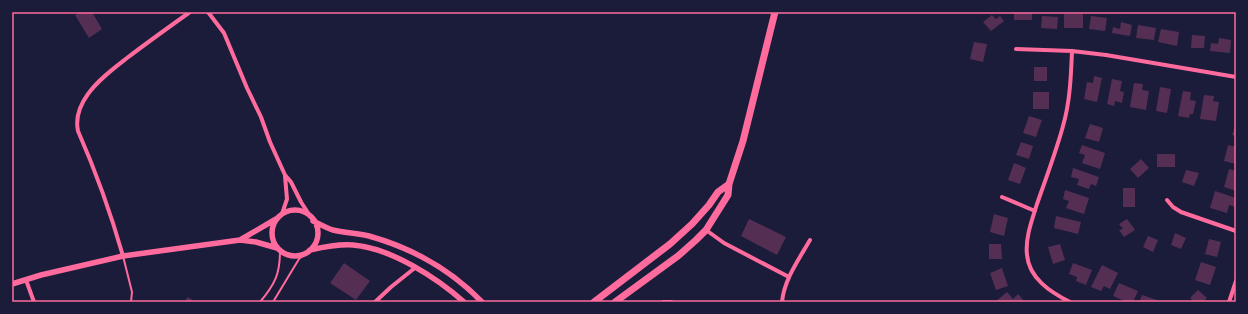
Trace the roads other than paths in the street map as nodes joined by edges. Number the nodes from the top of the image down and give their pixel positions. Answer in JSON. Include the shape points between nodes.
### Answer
{"nodes":[{"id":1,"x":190,"y":12,"type":"edge"},
{"id":2,"x":208,"y":12,"type":"edge"},
{"id":3,"x":775,"y":12,"type":"edge"},
{"id":4,"x":1016,"y":49,"type":"dead end"},
{"id":5,"x":1072,"y":51,"type":"junction"},
{"id":6,"x":1236,"y":77,"type":"edge"},
{"id":7,"x":285,"y":175,"type":"junction"},
{"id":8,"x":729,"y":184,"type":"junction"},
{"id":9,"x":1002,"y":197,"type":"dead end"},
{"id":10,"x":1167,"y":200,"type":"dead end"},
{"id":11,"x":1035,"y":211,"type":"junction"},
{"id":12,"x":282,"y":214,"type":"junction"},
{"id":13,"x":312,"y":218,"type":"junction"},
{"id":14,"x":276,"y":219,"type":"junction"},
{"id":15,"x":706,"y":230,"type":"junction"},
{"id":16,"x":1236,"y":231,"type":"edge"},
{"id":17,"x":240,"y":240,"type":"junction"},
{"id":18,"x":810,"y":240,"type":"dead end"},
{"id":19,"x":279,"y":249,"type":"junction"},
{"id":20,"x":308,"y":251,"type":"junction"},
{"id":21,"x":123,"y":256,"type":"junction"},
{"id":22,"x":416,"y":267,"type":"junction"},
{"id":23,"x":789,"y":277,"type":"junction"},
{"id":24,"x":26,"y":280,"type":"junction"},
{"id":25,"x":1236,"y":281,"type":"edge"},
{"id":26,"x":12,"y":284,"type":"edge"},
{"id":27,"x":663,"y":301,"type":"dead end"},
{"id":28,"x":34,"y":302,"type":"edge"},
{"id":29,"x":131,"y":302,"type":"edge"},
{"id":30,"x":260,"y":302,"type":"edge"},
{"id":31,"x":273,"y":302,"type":"edge"},
{"id":32,"x":375,"y":302,"type":"edge"},
{"id":33,"x":464,"y":302,"type":"edge"},
{"id":34,"x":482,"y":302,"type":"edge"},
{"id":35,"x":594,"y":302,"type":"edge"},
{"id":36,"x":615,"y":302,"type":"edge"},
{"id":37,"x":673,"y":302,"type":"edge"},
{"id":38,"x":782,"y":302,"type":"edge"},
{"id":39,"x":1070,"y":302,"type":"edge"},
{"id":40,"x":1229,"y":302,"type":"edge"}],
"edges":[{"from":1,"to":21,"type":"street","via":[[95,85],[78,114],[78,131],[97,177]]},
{"from":2,"to":7,"type":"street","via":[[224,34]]},
{"from":3,"to":8,"type":"main road","via":[[743,141]]},
{"from":4,"to":5,"type":"street"},
{"from":5,"to":6,"type":"street"},
{"from":5,"to":11,"type":"street","via":[[1069,101]]},
{"from":7,"to":12,"type":"street","via":[[287,199]]},
{"from":7,"to":13,"type":"street","via":[[292,182]]},
{"from":8,"to":15,"type":"main road","via":[[728,195]]},
{"from":8,"to":35,"type":"main road","via":[[718,192],[692,224],[670,244]]},
{"from":9,"to":11,"type":"street"},
{"from":10,"to":16,"type":"street","via":[[1181,212]]},
{"from":11,"to":39,"type":"street","via":[[1027,244],[1029,265],[1041,283]]},
{"from":12,"to":13,"type":"street","via":[[295,210]]},
{"from":12,"to":14,"type":"street"},
{"from":13,"to":20,"type":"street","via":[[318,236],[316,243]]},
{"from":13,"to":34,"type":"street","via":[[331,229],[368,236],[411,251],[440,267]]},
{"from":14,"to":17,"type":"street"},
{"from":14,"to":19,"type":"street","via":[[272,232]]},
{"from":15,"to":23,"type":"street","via":[[724,243]]},
{"from":15,"to":36,"type":"main road","via":[[678,256]]},
{"from":17,"to":19,"type":"street"},
{"from":17,"to":21,"type":"street"},
{"from":18,"to":23,"type":"street"},
{"from":19,"to":20,"type":"street","via":[[294,256]]},
{"from":19,"to":30,"type":"lane","via":[[280,266],[277,277]]},
{"from":20,"to":22,"type":"street","via":[[334,245],[353,245],[383,253]]},
{"from":20,"to":31,"type":"lane","via":[[299,259]]},
{"from":21,"to":24,"type":"street"},
{"from":21,"to":29,"type":"lane","via":[[132,292]]},
{"from":22,"to":32,"type":"street"},
{"from":22,"to":33,"type":"street"},
{"from":23,"to":38,"type":"street"},
{"from":24,"to":26,"type":"street"},
{"from":24,"to":28,"type":"street"},
{"from":25,"to":40,"type":"street"},
{"from":27,"to":37,"type":"lane"}]}
